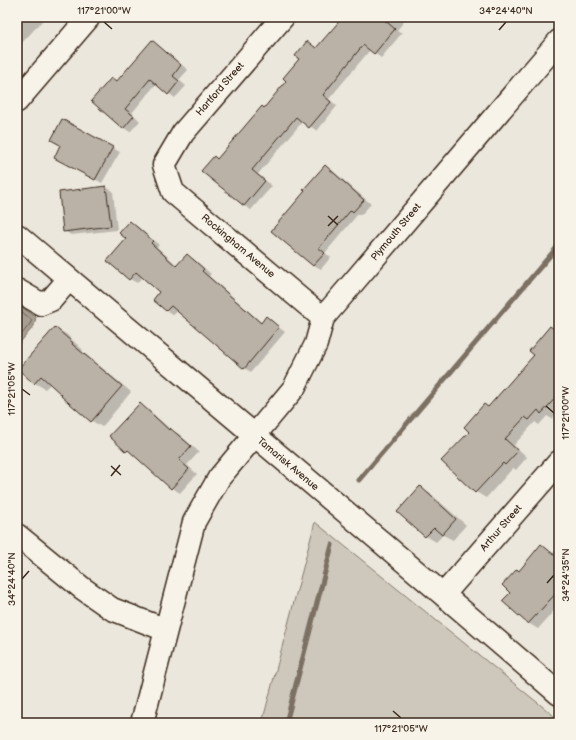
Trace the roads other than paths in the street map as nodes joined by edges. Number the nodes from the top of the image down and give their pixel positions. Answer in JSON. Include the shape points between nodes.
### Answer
{"nodes":[{"id":1,"x":89,"y":17,"type":"edge"},
{"id":2,"x":283,"y":17,"type":"edge"},
{"id":3,"x":559,"y":41,"type":"edge"},
{"id":4,"x":17,"y":101,"type":"edge"},
{"id":5,"x":164,"y":165,"type":"joint"},
{"id":6,"x":17,"y":235,"type":"edge"},
{"id":7,"x":68,"y":279,"type":"junction"},
{"id":8,"x":17,"y":290,"type":"edge"},
{"id":9,"x":323,"y":318,"type":"junction"},
{"id":10,"x":254,"y":436,"type":"junction"},
{"id":11,"x":559,"y":462,"type":"edge"},
{"id":12,"x":17,"y":535,"type":"edge"},
{"id":13,"x":444,"y":594,"type":"junction"},
{"id":14,"x":166,"y":630,"type":"junction"},
{"id":15,"x":559,"y":694,"type":"edge"},
{"id":16,"x":142,"y":723,"type":"edge"}],
"edges":[{"from":1,"to":4,"type":"street"},
{"from":2,"to":5,"type":"street","name":"Hartford Street","via":[[183,132]]},
{"from":3,"to":9,"type":"street","name":"Plymouth Street"},
{"from":5,"to":9,"type":"street","name":"Rockingham Avenue","via":[[173,192]]},
{"from":6,"to":7,"type":"street","name":"Tamarisk Avenue"},
{"from":7,"to":8,"type":"street","via":[[51,300],[41,304]]},
{"from":7,"to":10,"type":"street","name":"Tamarisk Avenue"},
{"from":9,"to":10,"type":"street","name":"Plymouth Street","via":[[316,344],[294,388]]},
{"from":10,"to":13,"type":"street","name":"Tamarisk Avenue"},
{"from":10,"to":14,"type":"street","name":"Plymouth Street","via":[[219,478],[194,522]]},
{"from":11,"to":13,"type":"street","name":"Arthur Street"},
{"from":12,"to":14,"type":"street","via":[[112,609]]},
{"from":13,"to":15,"type":"street","name":"Tamarisk Avenue"},
{"from":14,"to":16,"type":"street","name":"Plymouth Street"}]}
